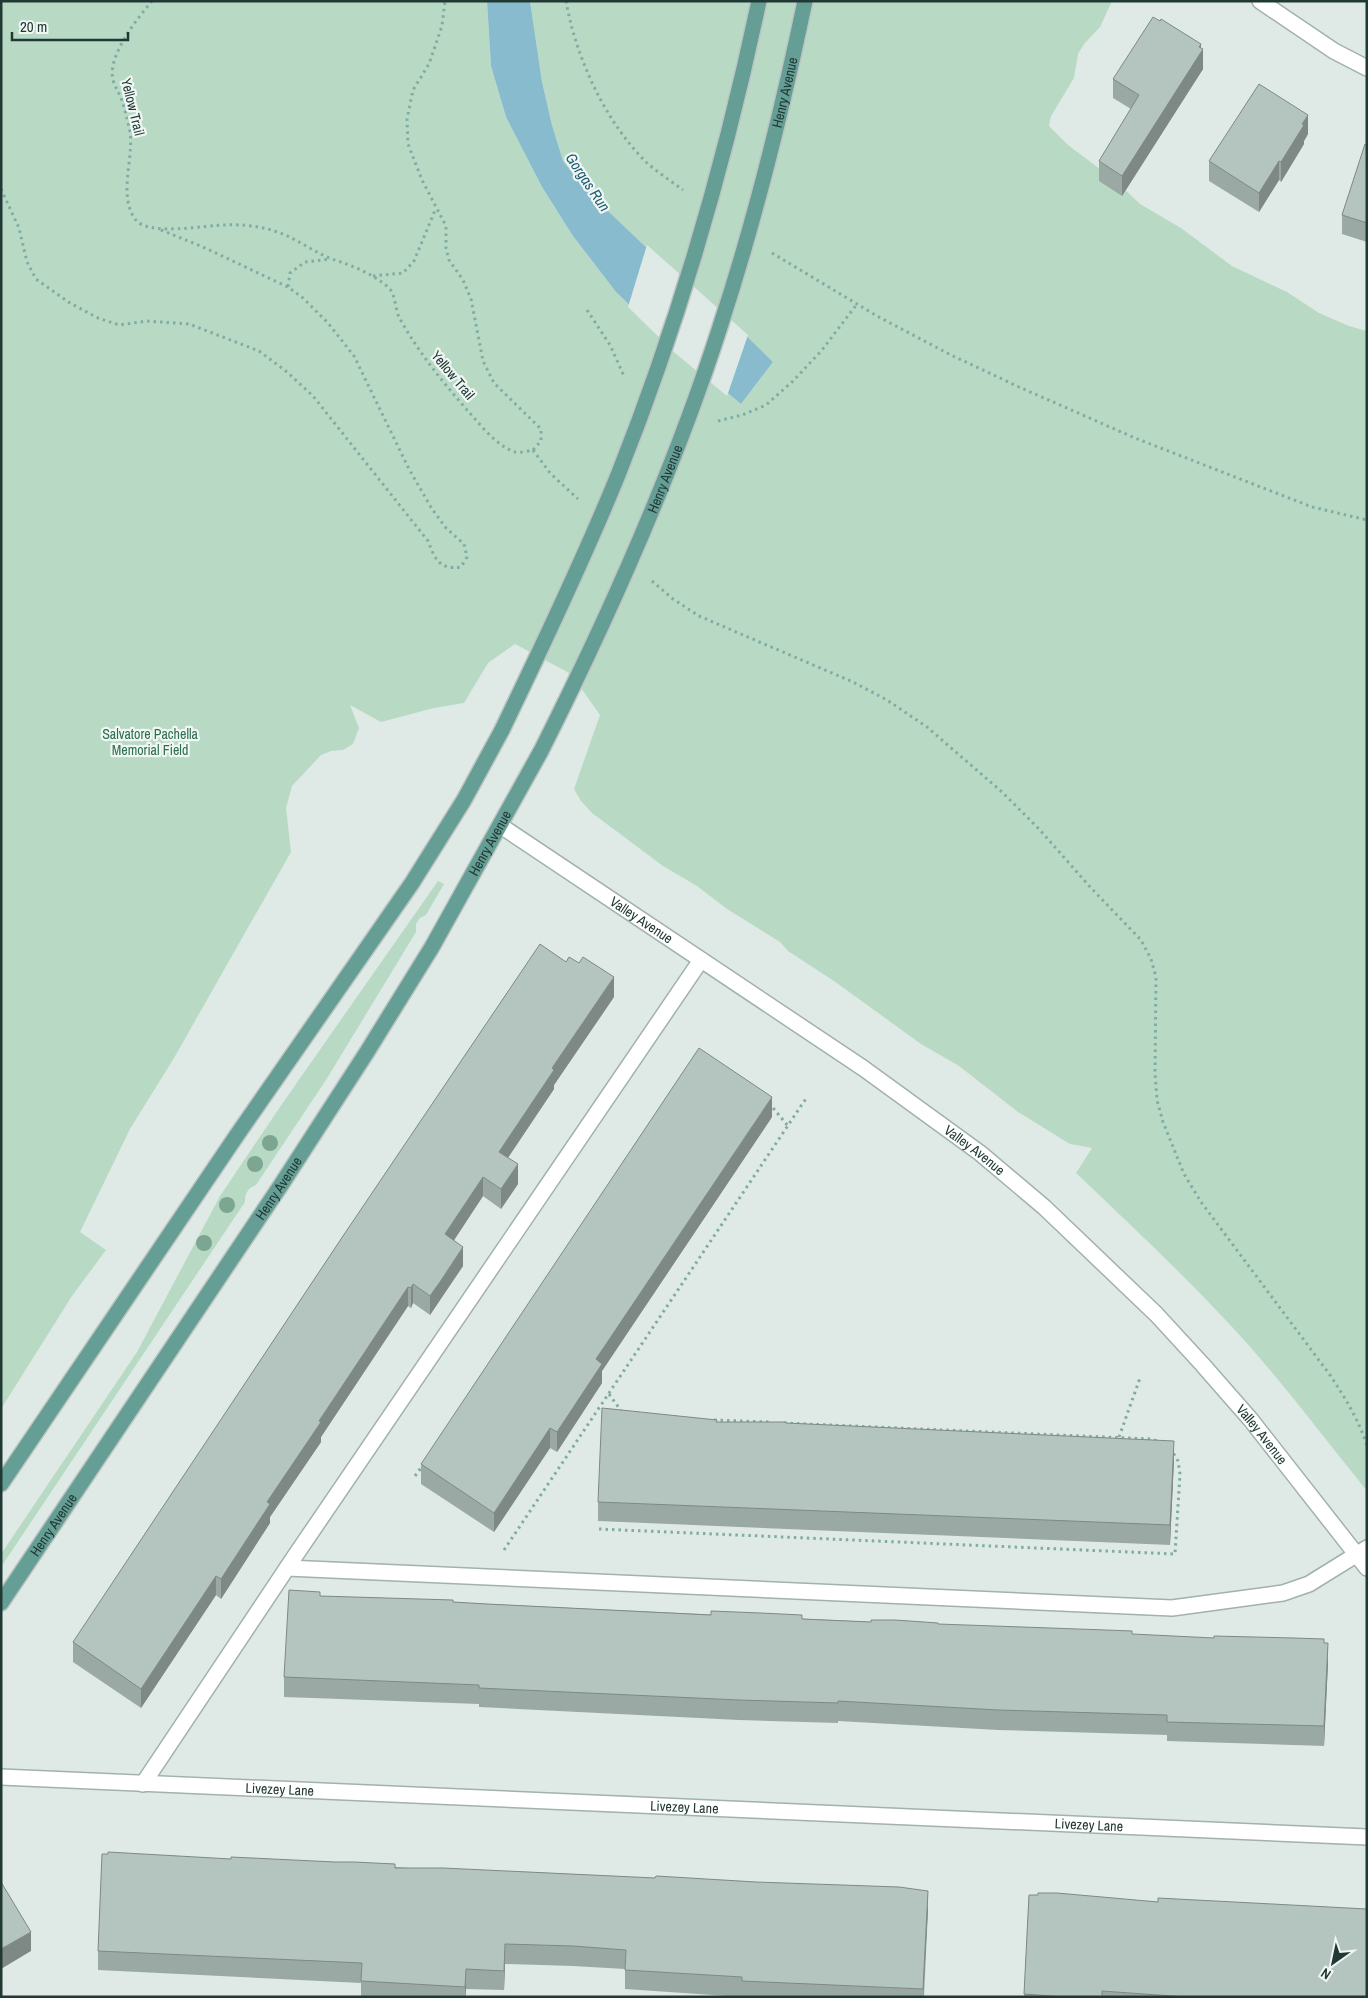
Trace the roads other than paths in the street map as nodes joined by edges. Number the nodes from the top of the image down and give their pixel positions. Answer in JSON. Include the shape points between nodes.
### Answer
{"nodes":[{"id":1,"x":759,"y":1,"type":"edge"},
{"id":2,"x":805,"y":1,"type":"edge"},
{"id":3,"x":1260,"y":1,"type":"edge"},
{"id":4,"x":1367,"y":68,"type":"edge"},
{"id":5,"x":501,"y":826,"type":"junction"},
{"id":6,"x":702,"y":960,"type":"junction"},
{"id":7,"x":1,"y":1484,"type":"edge"},
{"id":8,"x":1364,"y":1557,"type":"edge"},
{"id":9,"x":288,"y":1568,"type":"junction"},
{"id":10,"x":1,"y":1603,"type":"edge"},
{"id":11,"x":1,"y":1777,"type":"edge"},
{"id":12,"x":143,"y":1784,"type":"junction"},
{"id":13,"x":1367,"y":1837,"type":"edge"}],
"edges":[{"from":1,"to":7,"type":"main road","bridge":true,"via":[[717,174],[651,386],[572,583],[502,730],[464,800],[412,883],[236,1135]]},
{"from":2,"to":5,"type":"main road","name":"Henry Avenue","bridge":true,"via":[[778,126],[748,237],[682,435],[603,623]]},
{"from":3,"to":4,"type":"street","via":[[1334,51]]},
{"from":5,"to":6,"type":"street","name":"Valley Avenue"},
{"from":5,"to":10,"type":"main road","name":"Henry Avenue","via":[[362,1060]]},
{"from":6,"to":8,"type":"street","name":"Valley Avenue","via":[[917,1106],[1044,1207],[1115,1274],[1202,1364]]},
{"from":6,"to":9,"type":"street"},
{"from":8,"to":9,"type":"street","via":[[1283,1593],[1172,1608]]},
{"from":9,"to":12,"type":"street"},
{"from":11,"to":12,"type":"street","name":"Livezey Lane"},
{"from":12,"to":13,"type":"street","name":"Livezey Lane"}]}
